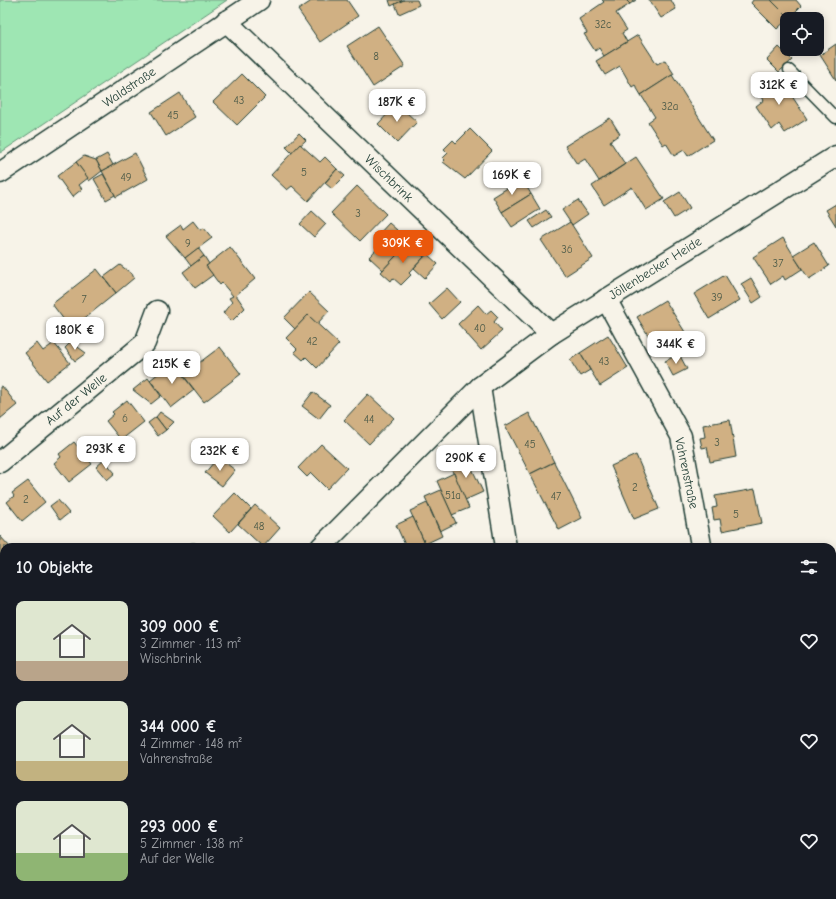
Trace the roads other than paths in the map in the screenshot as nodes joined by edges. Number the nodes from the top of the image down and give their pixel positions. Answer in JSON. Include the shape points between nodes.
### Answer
{"nodes":[{"id":1,"x":259,"y":0,"type":"edge"},
{"id":2,"x":226,"y":21,"type":"junction"},
{"id":3,"x":789,"y":70,"type":"dead end"},
{"id":4,"x":836,"y":118,"type":"edge"},
{"id":5,"x":836,"y":156,"type":"edge"},
{"id":6,"x":0,"y":173,"type":"edge"},
{"id":7,"x":606,"y":299,"type":"junction"},
{"id":8,"x":157,"y":311,"type":"dead end"},
{"id":9,"x":551,"y":334,"type":"junction"},
{"id":10,"x":480,"y":387,"type":"junction"},
{"id":11,"x":0,"y":462,"type":"edge"},
{"id":12,"x":325,"y":543,"type":"edge"},
{"id":13,"x":505,"y":543,"type":"edge"},
{"id":14,"x":701,"y":543,"type":"edge"}],
"edges":[{"from":1,"to":2,"type":"street","name":"Waldstraße"},
{"from":2,"to":6,"type":"street","name":"Waldstraße"},
{"from":2,"to":9,"type":"street","name":"Wischbrink"},
{"from":3,"to":4,"type":"lane"},
{"from":5,"to":7,"type":"street","name":"Jöllenbecker Heide"},
{"from":7,"to":9,"type":"street","name":"Jöllenbecker Heide"},
{"from":7,"to":14,"type":"street","name":"Vahrenstraße","via":[[681,436]]},
{"from":8,"to":11,"type":"street","name":"Auf der Welle","via":[[145,343]]},
{"from":9,"to":10,"type":"street","name":"Jöllenbecker Heide"},
{"from":10,"to":12,"type":"street","name":"Jöllenbecker Heide"},
{"from":10,"to":13,"type":"street"}]}
